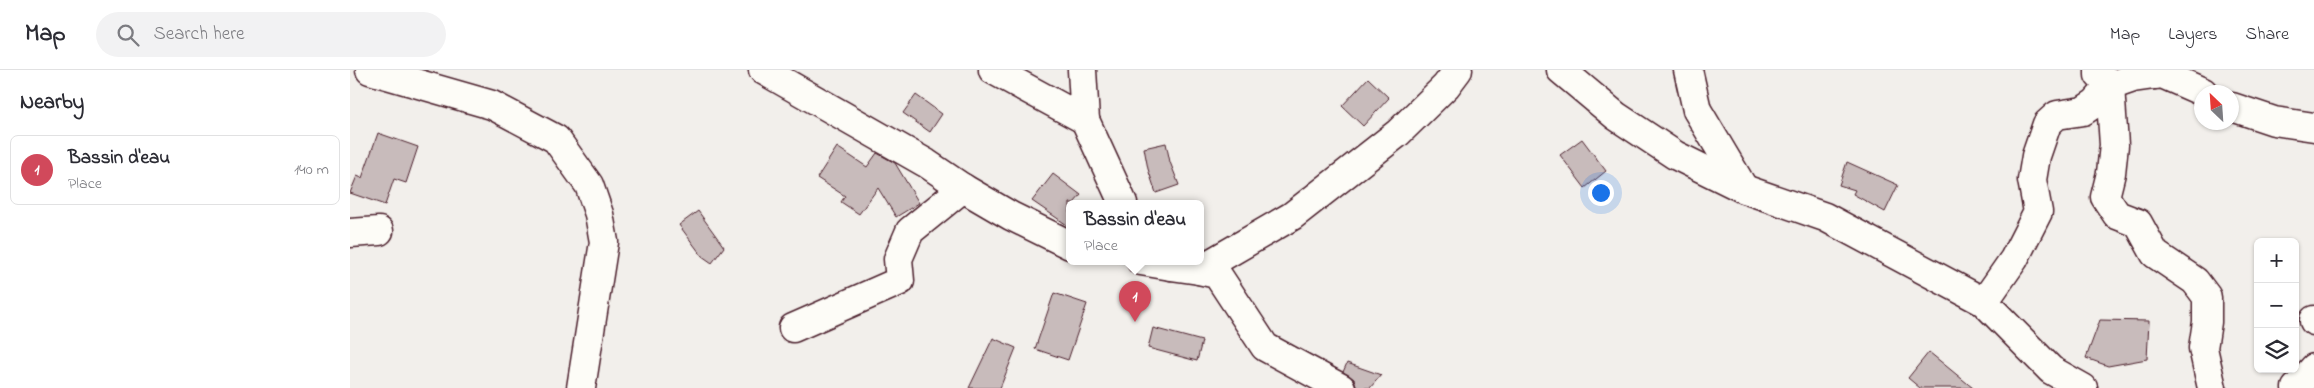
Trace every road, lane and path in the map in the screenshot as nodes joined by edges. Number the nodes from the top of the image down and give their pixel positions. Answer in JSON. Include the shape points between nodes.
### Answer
{"nodes":[{"id":1,"x":370,"y":70,"type":"edge"},
{"id":2,"x":763,"y":70,"type":"edge"},
{"id":3,"x":993,"y":70,"type":"edge"},
{"id":4,"x":1082,"y":70,"type":"edge"},
{"id":5,"x":1458,"y":70,"type":"edge"},
{"id":6,"x":1562,"y":70,"type":"edge"},
{"id":7,"x":1688,"y":70,"type":"edge"},
{"id":8,"x":2150,"y":72,"type":"edge"},
{"id":9,"x":2104,"y":78,"type":"edge"},
{"id":10,"x":2194,"y":88,"type":"edge"},
{"id":11,"x":2239,"y":109,"type":"edge"},
{"id":12,"x":1085,"y":120,"type":"junction"},
{"id":13,"x":2314,"y":126,"type":"edge"},
{"id":14,"x":964,"y":188,"type":"junction"},
{"id":15,"x":1744,"y":189,"type":"junction"},
{"id":16,"x":1122,"y":200,"type":"edge"},
{"id":17,"x":379,"y":231,"type":"dead end"},
{"id":18,"x":350,"y":233,"type":"edge"},
{"id":19,"x":1066,"y":243,"type":"edge"},
{"id":20,"x":1174,"y":265,"type":"edge"},
{"id":21,"x":1199,"y":270,"type":"junction"},
{"id":22,"x":1984,"y":302,"type":"junction"},
{"id":23,"x":793,"y":328,"type":"dead end"},
{"id":24,"x":2314,"y":368,"type":"edge"},
{"id":25,"x":581,"y":388,"type":"edge"},
{"id":26,"x":1341,"y":388,"type":"edge"},
{"id":27,"x":2082,"y":388,"type":"edge"},
{"id":28,"x":2212,"y":388,"type":"edge"},
{"id":29,"x":2296,"y":388,"type":"edge"}],
"edges":[{"from":1,"to":25,"type":"street","via":[[492,105],[556,139],[588,185],[599,214],[604,242]]},
{"from":2,"to":14,"type":"street"},
{"from":3,"to":12,"type":"street"},
{"from":4,"to":12,"type":"street"},
{"from":5,"to":21,"type":"street","via":[[1398,133],[1292,216]]},
{"from":6,"to":15,"type":"street","via":[[1616,116],[1675,155]]},
{"from":7,"to":15,"type":"street","via":[[1697,110]]},
{"from":8,"to":9,"type":"street","via":[[2133,78]]},
{"from":8,"to":10,"type":"street"},
{"from":9,"to":22,"type":"street","via":[[2096,103],[2083,111],[2057,115],[2047,124],[2032,180],[2038,212],[2014,260]]},
{"from":9,"to":28,"type":"street","via":[[2114,145],[2105,197],[2117,215],[2138,223],[2155,254],[2196,280],[2207,297],[2204,348]]},
{"from":11,"to":13,"type":"street","via":[[2274,121]]},
{"from":12,"to":16,"type":"street"},
{"from":14,"to":19,"type":"street","via":[[1010,216]]},
{"from":14,"to":23,"type":"street","via":[[910,231],[898,259],[900,281]]},
{"from":15,"to":22,"type":"street","via":[[1825,217]]},
{"from":17,"to":18,"type":"street"},
{"from":20,"to":21,"type":"street"},
{"from":21,"to":26,"type":"street","via":[[1217,274],[1266,347]]},
{"from":22,"to":27,"type":"street","via":[[2051,370]]},
{"from":24,"to":29,"type":"street"}]}
